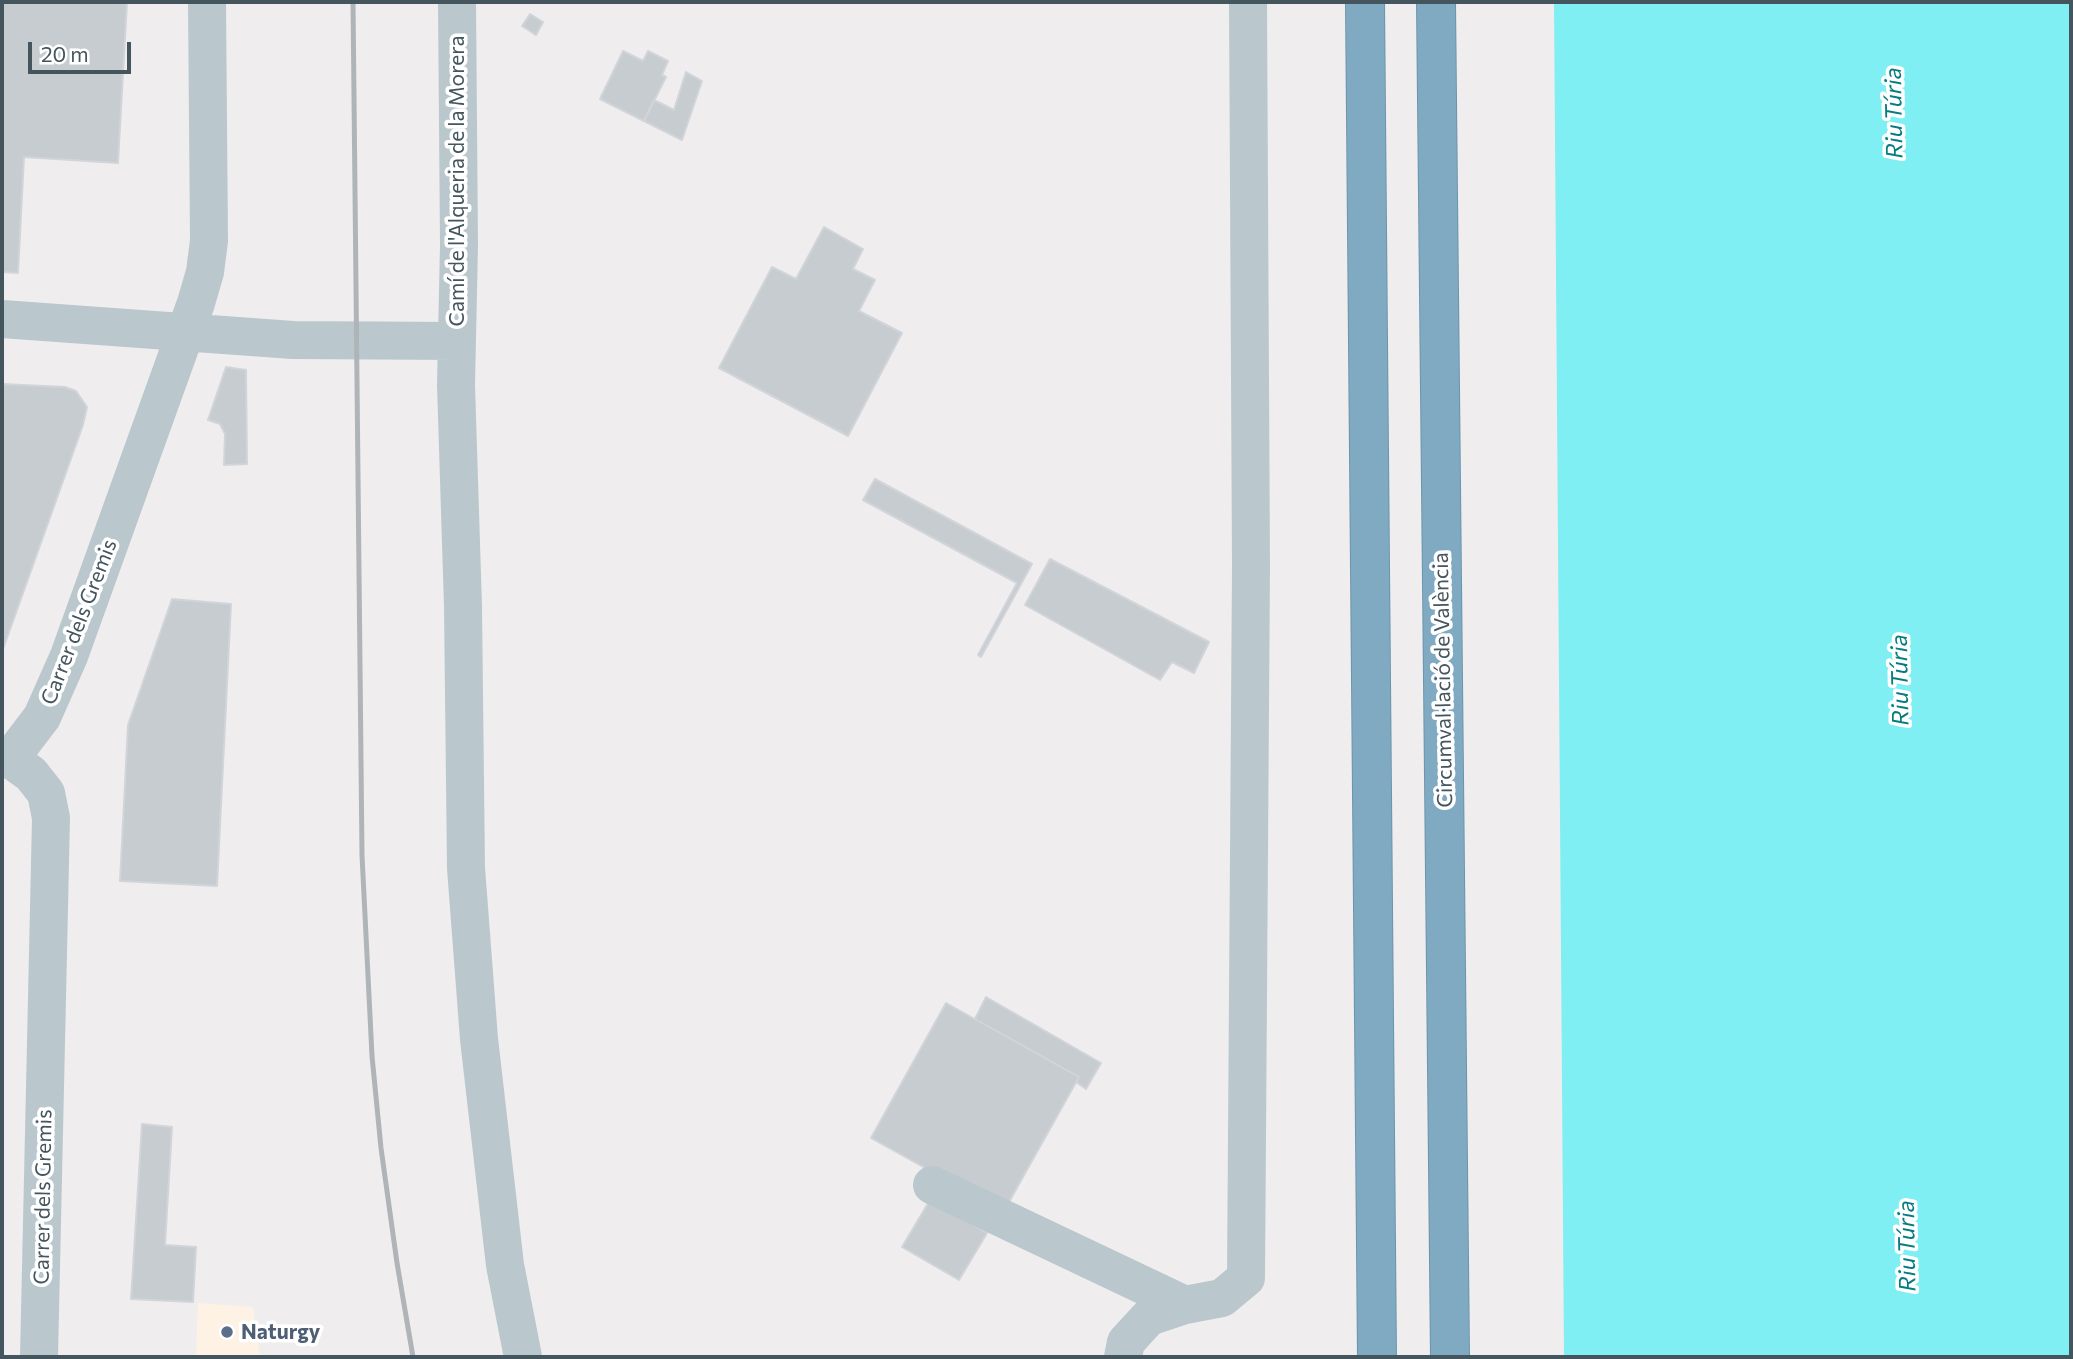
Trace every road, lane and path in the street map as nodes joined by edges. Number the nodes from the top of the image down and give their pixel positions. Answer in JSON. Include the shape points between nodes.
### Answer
{"nodes":[{"id":1,"x":207,"y":2,"type":"edge"},
{"id":2,"x":457,"y":2,"type":"edge"},
{"id":3,"x":1248,"y":2,"type":"edge"},
{"id":4,"x":1338,"y":2,"type":"edge"},
{"id":5,"x":1365,"y":2,"type":"edge"},
{"id":6,"x":1436,"y":2,"type":"edge"},
{"id":7,"x":1367,"y":122,"type":"junction"},
{"id":8,"x":2,"y":319,"type":"edge"},
{"id":9,"x":186,"y":332,"type":"junction"},
{"id":10,"x":456,"y":341,"type":"junction"},
{"id":11,"x":6,"y":758,"type":"edge"},
{"id":12,"x":932,"y":1185,"type":"dead end"},
{"id":13,"x":1185,"y":1305,"type":"junction"},
{"id":14,"x":39,"y":1357,"type":"edge"},
{"id":15,"x":523,"y":1357,"type":"edge"},
{"id":16,"x":1123,"y":1357,"type":"edge"},
{"id":17,"x":1377,"y":1357,"type":"edge"},
{"id":18,"x":1450,"y":1357,"type":"edge"}],
"edges":[{"from":1,"to":9,"type":"street","name":"Carrer dels Gremis","via":[[209,241],[205,272]]},
{"from":2,"to":10,"type":"street","name":"Camí de l'Alqueria de la Morera"},
{"from":3,"to":13,"type":"street","via":[[1251,566],[1246,1278],[1223,1298]]},
{"from":4,"to":7,"type":"highway"},
{"from":5,"to":7,"type":"highway"},
{"from":6,"to":18,"type":"highway","name":"Circumval·lació de València"},
{"from":7,"to":17,"type":"highway"},
{"from":8,"to":9,"type":"street","name":"Camí de l'Alqueria de la Morera"},
{"from":9,"to":10,"type":"street","name":"Camí de l'Alqueria de la Morera","via":[[293,340]]},
{"from":9,"to":11,"type":"street","name":"Carrer dels Gremis","via":[[69,656],[41,717]]},
{"from":10,"to":15,"type":"street","via":[[466,868],[479,1040],[505,1265]]},
{"from":11,"to":14,"type":"street","name":"Carrer dels Gremis","via":[[31,774],[46,793],[51,818]]},
{"from":12,"to":13,"type":"street"},
{"from":13,"to":16,"type":"street","via":[[1149,1317],[1126,1342]]}]}
